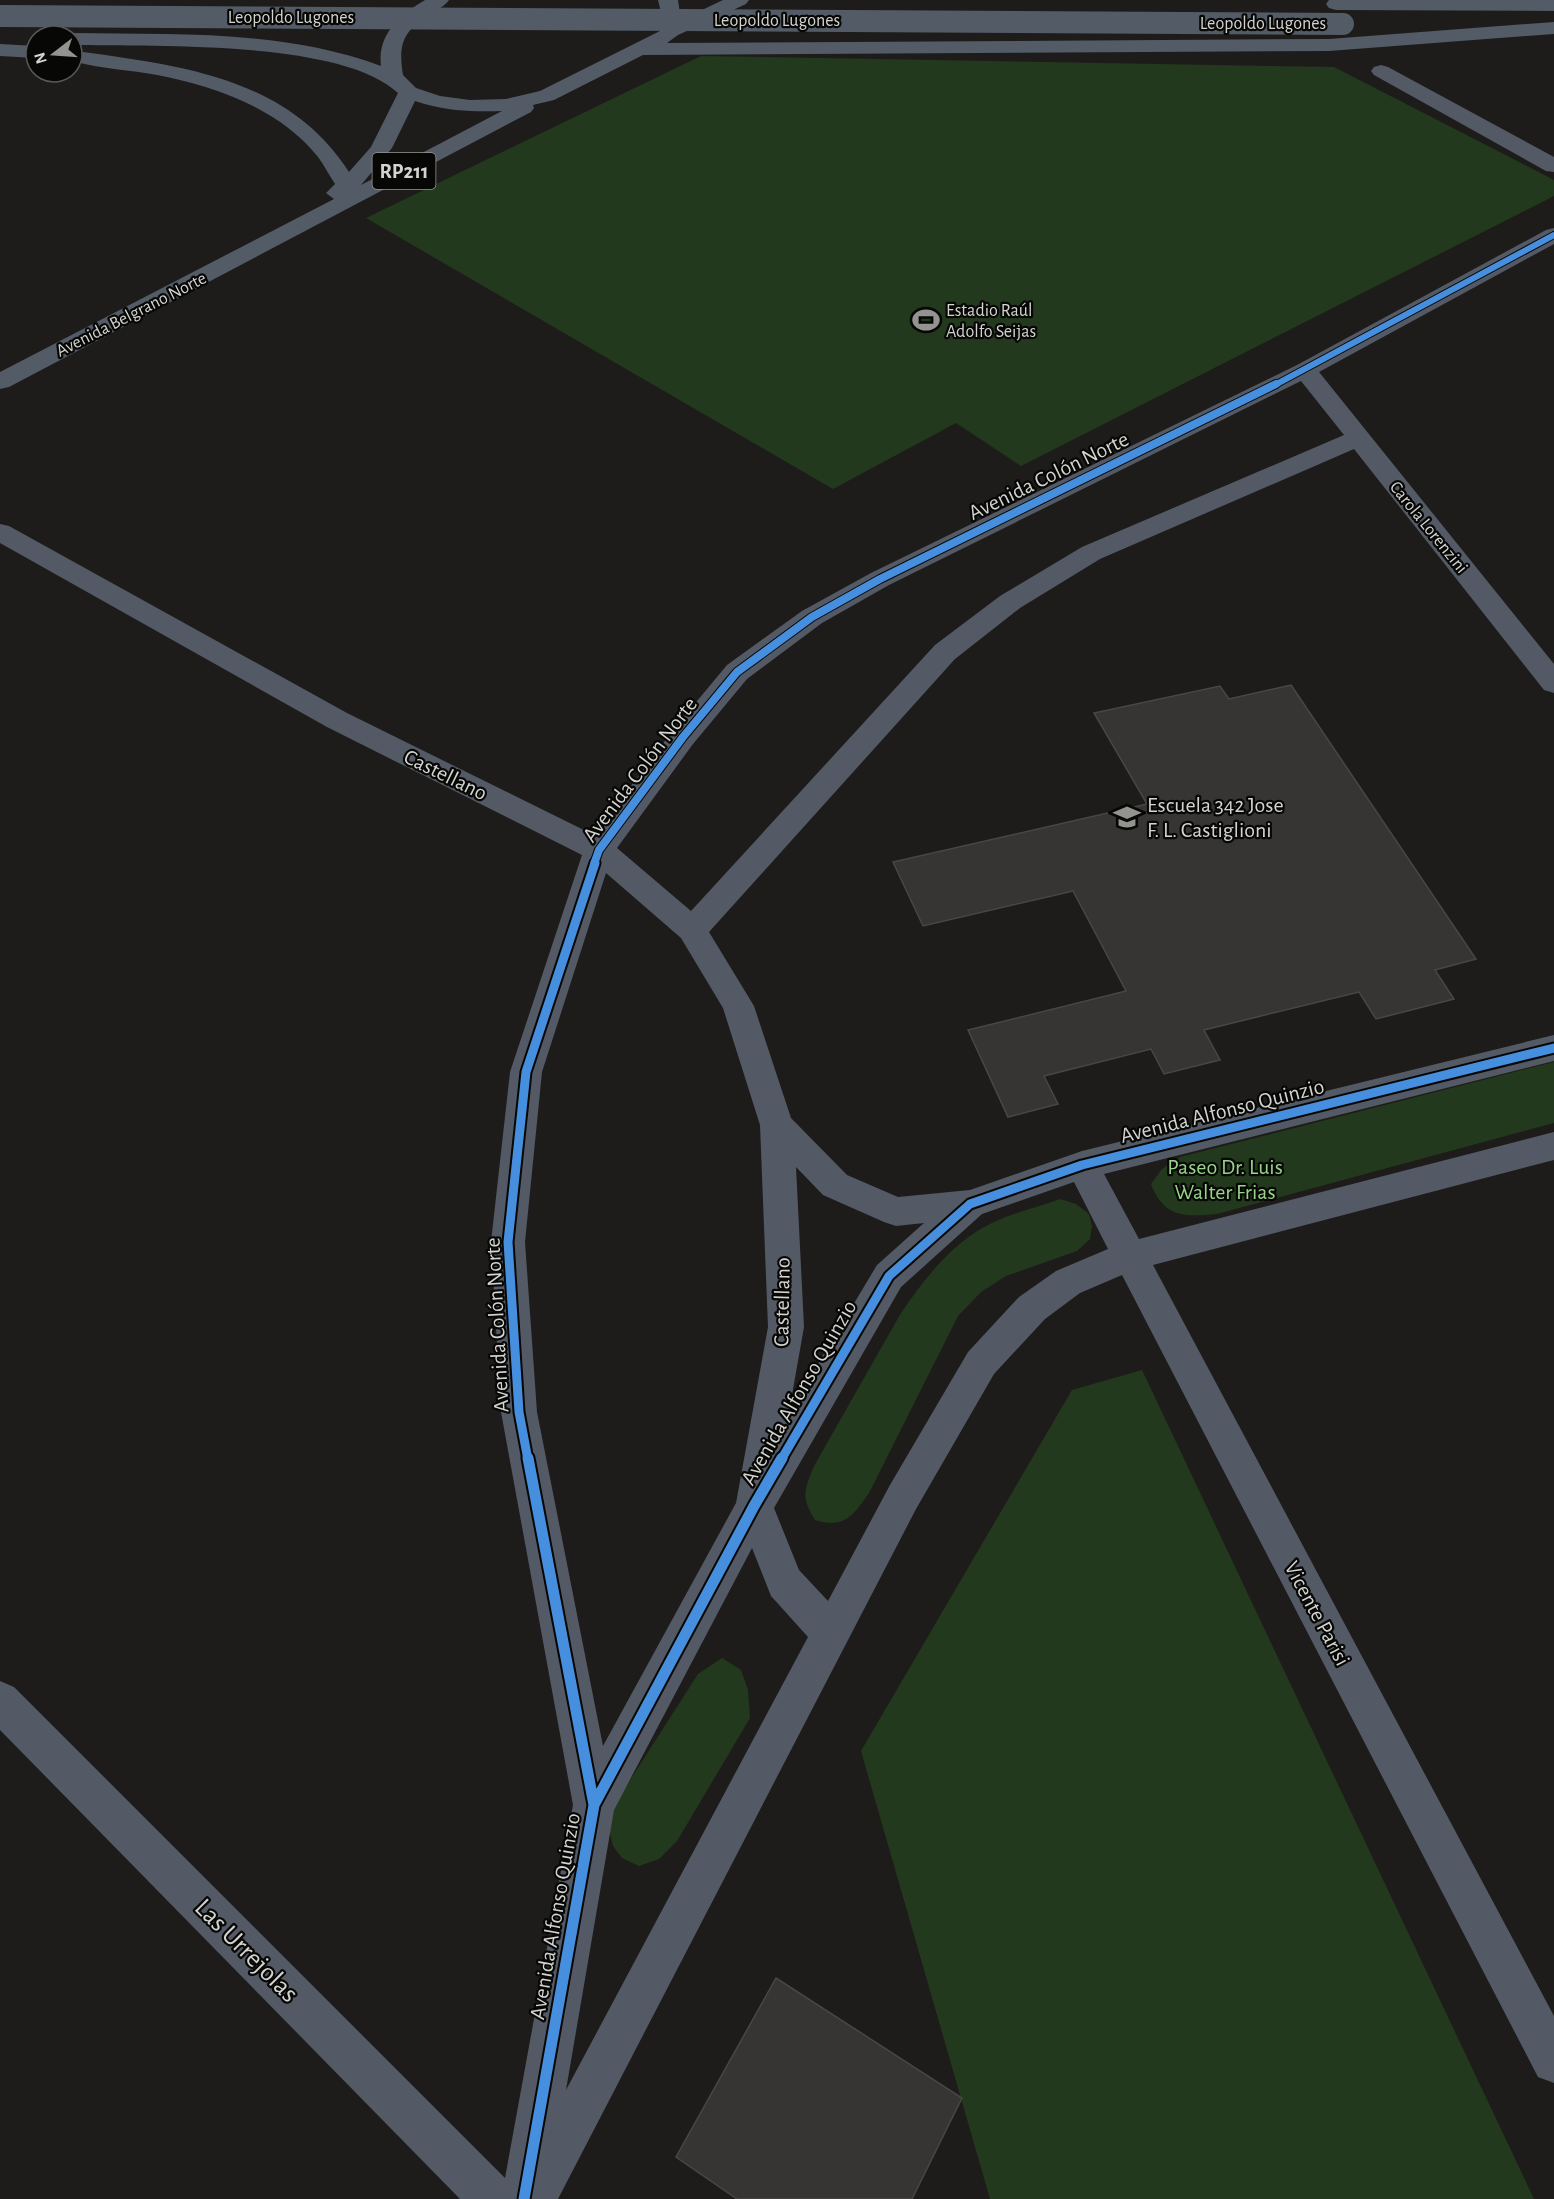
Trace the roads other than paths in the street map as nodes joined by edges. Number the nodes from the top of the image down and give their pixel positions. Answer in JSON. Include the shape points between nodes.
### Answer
{"nodes":[{"id":1,"x":440,"y":0,"type":"edge"},
{"id":2,"x":648,"y":0,"type":"edge"},
{"id":3,"x":668,"y":0,"type":"edge"},
{"id":4,"x":683,"y":0,"type":"edge"},
{"id":5,"x":747,"y":0,"type":"edge"},
{"id":6,"x":1509,"y":0,"type":"edge"},
{"id":7,"x":695,"y":1,"type":"edge"},
{"id":8,"x":1312,"y":4,"type":"dead end"},
{"id":9,"x":1554,"y":4,"type":"edge"},
{"id":10,"x":0,"y":16,"type":"edge"},
{"id":11,"x":1554,"y":27,"type":"edge"},
{"id":12,"x":669,"y":34,"type":"junction"},
{"id":13,"x":0,"y":38,"type":"edge"},
{"id":14,"x":24,"y":38,"type":"edge"},
{"id":15,"x":84,"y":39,"type":"edge"},
{"id":16,"x":144,"y":41,"type":"junction"},
{"id":17,"x":84,"y":45,"type":"edge"},
{"id":18,"x":642,"y":49,"type":"junction"},
{"id":19,"x":84,"y":58,"type":"edge"},
{"id":20,"x":1381,"y":71,"type":"dead end"},
{"id":21,"x":393,"y":78,"type":"junction"},
{"id":22,"x":409,"y":92,"type":"junction"},
{"id":23,"x":547,"y":96,"type":"junction"},
{"id":24,"x":1554,"y":166,"type":"edge"},
{"id":25,"x":347,"y":186,"type":"junction"},
{"id":26,"x":1552,"y":239,"type":"edge"},
{"id":27,"x":261,"y":247,"type":"junction"},
{"id":28,"x":1305,"y":370,"type":"junction"},
{"id":29,"x":0,"y":382,"type":"edge"},
{"id":30,"x":1358,"y":438,"type":"junction"},
{"id":31,"x":0,"y":532,"type":"edge"},
{"id":32,"x":1554,"y":683,"type":"edge"},
{"id":33,"x":599,"y":850,"type":"junction"},
{"id":34,"x":692,"y":930,"type":"junction"},
{"id":35,"x":1554,"y":1048,"type":"edge"},
{"id":36,"x":777,"y":1125,"type":"junction"},
{"id":37,"x":1554,"y":1146,"type":"edge"},
{"id":38,"x":1082,"y":1165,"type":"junction"},
{"id":39,"x":970,"y":1204,"type":"junction"},
{"id":40,"x":1129,"y":1256,"type":"junction"},
{"id":41,"x":754,"y":1506,"type":"junction"},
{"id":42,"x":831,"y":1633,"type":"junction"},
{"id":43,"x":0,"y":1701,"type":"edge"},
{"id":44,"x":594,"y":1805,"type":"junction"},
{"id":45,"x":1554,"y":2061,"type":"edge"},
{"id":46,"x":493,"y":2199,"type":"edge"},
{"id":47,"x":524,"y":2199,"type":"edge"},
{"id":48,"x":533,"y":2199,"type":"edge"}],
"edges":[{"from":1,"to":21,"type":"main road","via":[[419,11],[400,31],[390,49]]},
{"from":2,"to":4,"type":"main road","name":"Leopoldo Lugones"},
{"from":3,"to":12,"type":"main road","via":[[672,15]]},
{"from":5,"to":7,"type":"main road","name":"Leopoldo Lugones"},
{"from":5,"to":12,"type":"main road"},
{"from":6,"to":9,"type":"main road"},
{"from":8,"to":9,"type":"main road","name":"Leopoldo Lugones"},
{"from":10,"to":11,"type":"main road","name":"Leopoldo Lugones","bridge":true},
{"from":11,"to":18,"type":"main road","via":[[1329,45]]},
{"from":12,"to":18,"type":"main road"},
{"from":13,"to":14,"type":"main road"},
{"from":15,"to":16,"type":"main road"},
{"from":16,"to":17,"type":"main road"},
{"from":16,"to":21,"type":"main road","via":[[289,48],[355,63]]},
{"from":18,"to":23,"type":"main road"},
{"from":19,"to":25,"type":"main road","via":[[140,65],[238,91],[304,129],[337,165]]},
{"from":20,"to":24,"type":"street"},
{"from":21,"to":22,"type":"main road"},
{"from":22,"to":23,"type":"main road","via":[[437,102],[470,106],[506,105]]},
{"from":22,"to":25,"type":"main road","name":"Avenida Belgrano Norte","number":"RP211","via":[[380,151]]},
{"from":23,"to":27,"type":"main road","name":"Avenida Belgrano Norte","number":"RP211"},
{"from":25,"to":27,"type":"main road","name":"Avenida Belgrano Norte","number":"RP211"},
{"from":26,"to":28,"type":"street","name":"Avenida Colón Norte"},
{"from":27,"to":29,"type":"main road","name":"Avenida Belgrano Norte","number":"RP211"},
{"from":28,"to":30,"type":"street","name":"Carola Lorenzini"},
{"from":28,"to":33,"type":"street","name":"Avenida Colón Norte","via":[[812,616],[737,672]]},
{"from":30,"to":32,"type":"street","name":"Carola Lorenzini"},
{"from":30,"to":34,"type":"street","via":[[1091,553],[1010,602],[945,652]]},
{"from":31,"to":33,"type":"street","name":"Castellano","via":[[337,720]]},
{"from":33,"to":34,"type":"street","name":"Castellano"},
{"from":33,"to":44,"type":"street","name":"Avenida Colón Norte","via":[[526,1072],[507,1242],[519,1412]]},
{"from":34,"to":36,"type":"street","name":"Castellano","via":[[738,1006]]},
{"from":35,"to":38,"type":"street","name":"Avenida Alfonso Quinzio"},
{"from":36,"to":39,"type":"street","name":"Castellano","via":[[836,1185],[896,1212]]},
{"from":36,"to":41,"type":"street","name":"Castellano","via":[[786,1327]]},
{"from":37,"to":40,"type":"street"},
{"from":38,"to":39,"type":"street","name":"Avenida Alfonso Quinzio"},
{"from":38,"to":40,"type":"street","name":"Vicente Parisi"},
{"from":39,"to":41,"type":"street","name":"Avenida Alfonso Quinzio","via":[[889,1276]]},
{"from":40,"to":42,"type":"street","via":[[1068,1282],[1032,1308],[981,1364],[903,1497]]},
{"from":40,"to":45,"type":"street","name":"Vicente Parisi"},
{"from":41,"to":42,"type":"street","via":[[785,1583]]},
{"from":41,"to":44,"type":"street","name":"Avenida Alfonso Quinzio"},
{"from":42,"to":48,"type":"street"},
{"from":43,"to":46,"type":"street","name":"Las Urrejolas"},
{"from":44,"to":47,"type":"street","name":"Avenida Alfonso Quinzio"}]}
